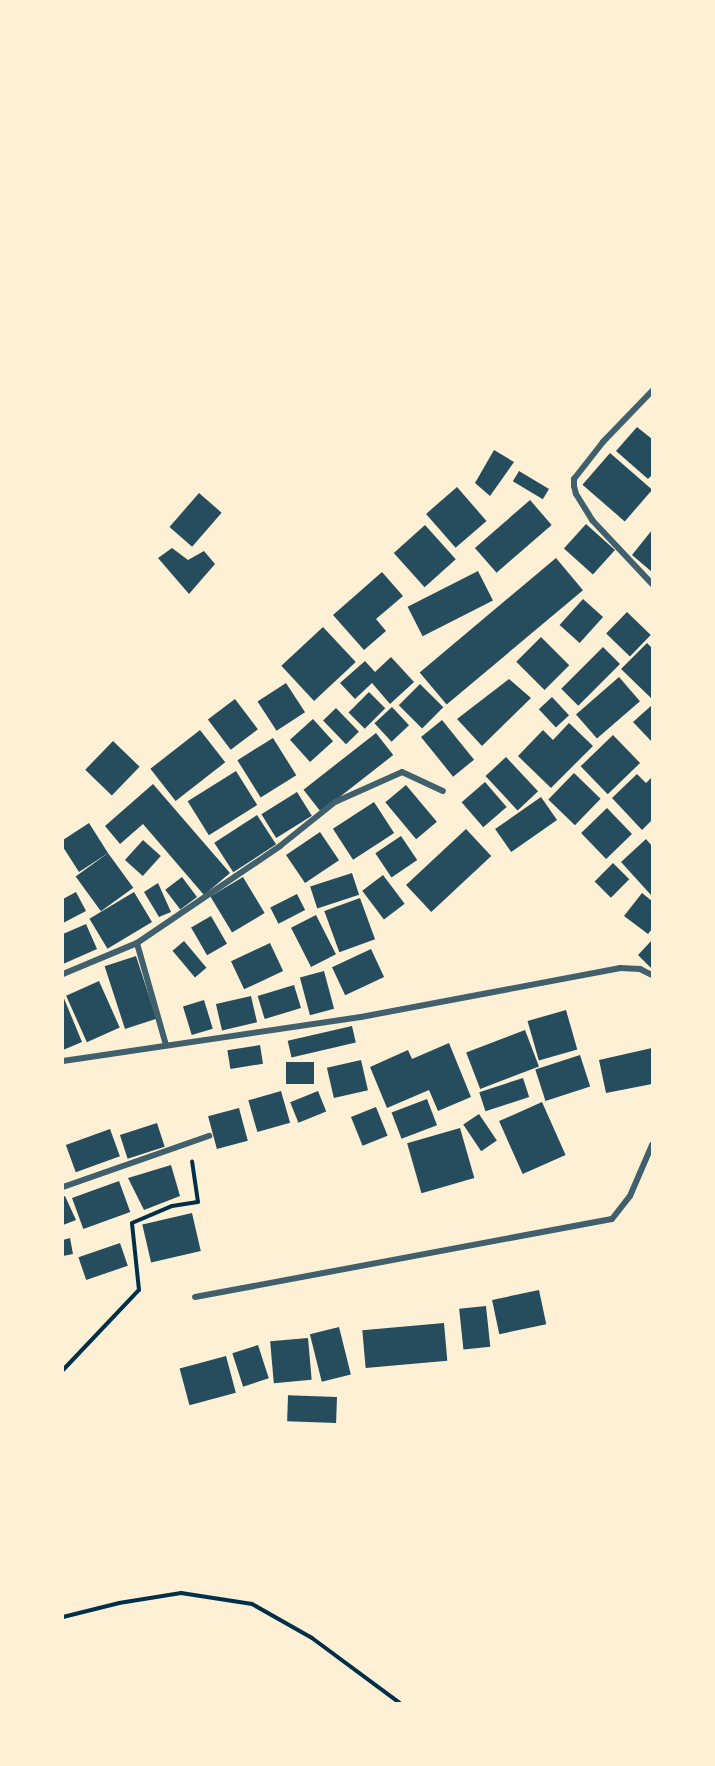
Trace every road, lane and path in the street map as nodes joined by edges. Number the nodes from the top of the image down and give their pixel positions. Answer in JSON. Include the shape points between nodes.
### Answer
{"nodes":[{"id":1,"x":652,"y":391,"type":"edge"},
{"id":2,"x":652,"y":584,"type":"edge"},
{"id":3,"x":443,"y":791,"type":"dead end"},
{"id":4,"x":137,"y":943,"type":"junction"},
{"id":5,"x":63,"y":974,"type":"edge"},
{"id":6,"x":652,"y":975,"type":"edge"},
{"id":7,"x":166,"y":1045,"type":"junction"},
{"id":8,"x":63,"y":1061,"type":"edge"},
{"id":9,"x":209,"y":1136,"type":"dead end"},
{"id":10,"x":189,"y":1145,"type":"junction"},
{"id":11,"x":652,"y":1145,"type":"edge"},
{"id":12,"x":63,"y":1187,"type":"edge"},
{"id":13,"x":195,"y":1297,"type":"dead end"},
{"id":14,"x":63,"y":1370,"type":"edge"},
{"id":15,"x":63,"y":1617,"type":"edge"},
{"id":16,"x":400,"y":1703,"type":"edge"}],
"edges":[{"from":1,"to":2,"type":"street","via":[[574,479],[576,494],[592,520]]},
{"from":3,"to":4,"type":"street","via":[[402,772],[335,802],[280,846]]},
{"from":4,"to":5,"type":"street"},
{"from":4,"to":7,"type":"street"},
{"from":6,"to":7,"type":"street","via":[[640,969],[620,968],[361,1017]]},
{"from":7,"to":8,"type":"street"},
{"from":9,"to":10,"type":"street"},
{"from":10,"to":12,"type":"street"},
{"from":10,"to":14,"type":"path","via":[[198,1202],[172,1206],[132,1223],[139,1290]]},
{"from":11,"to":13,"type":"street","via":[[630,1197],[612,1218]]},
{"from":15,"to":16,"type":"path","via":[[181,1593],[252,1604],[312,1638]]}]}
